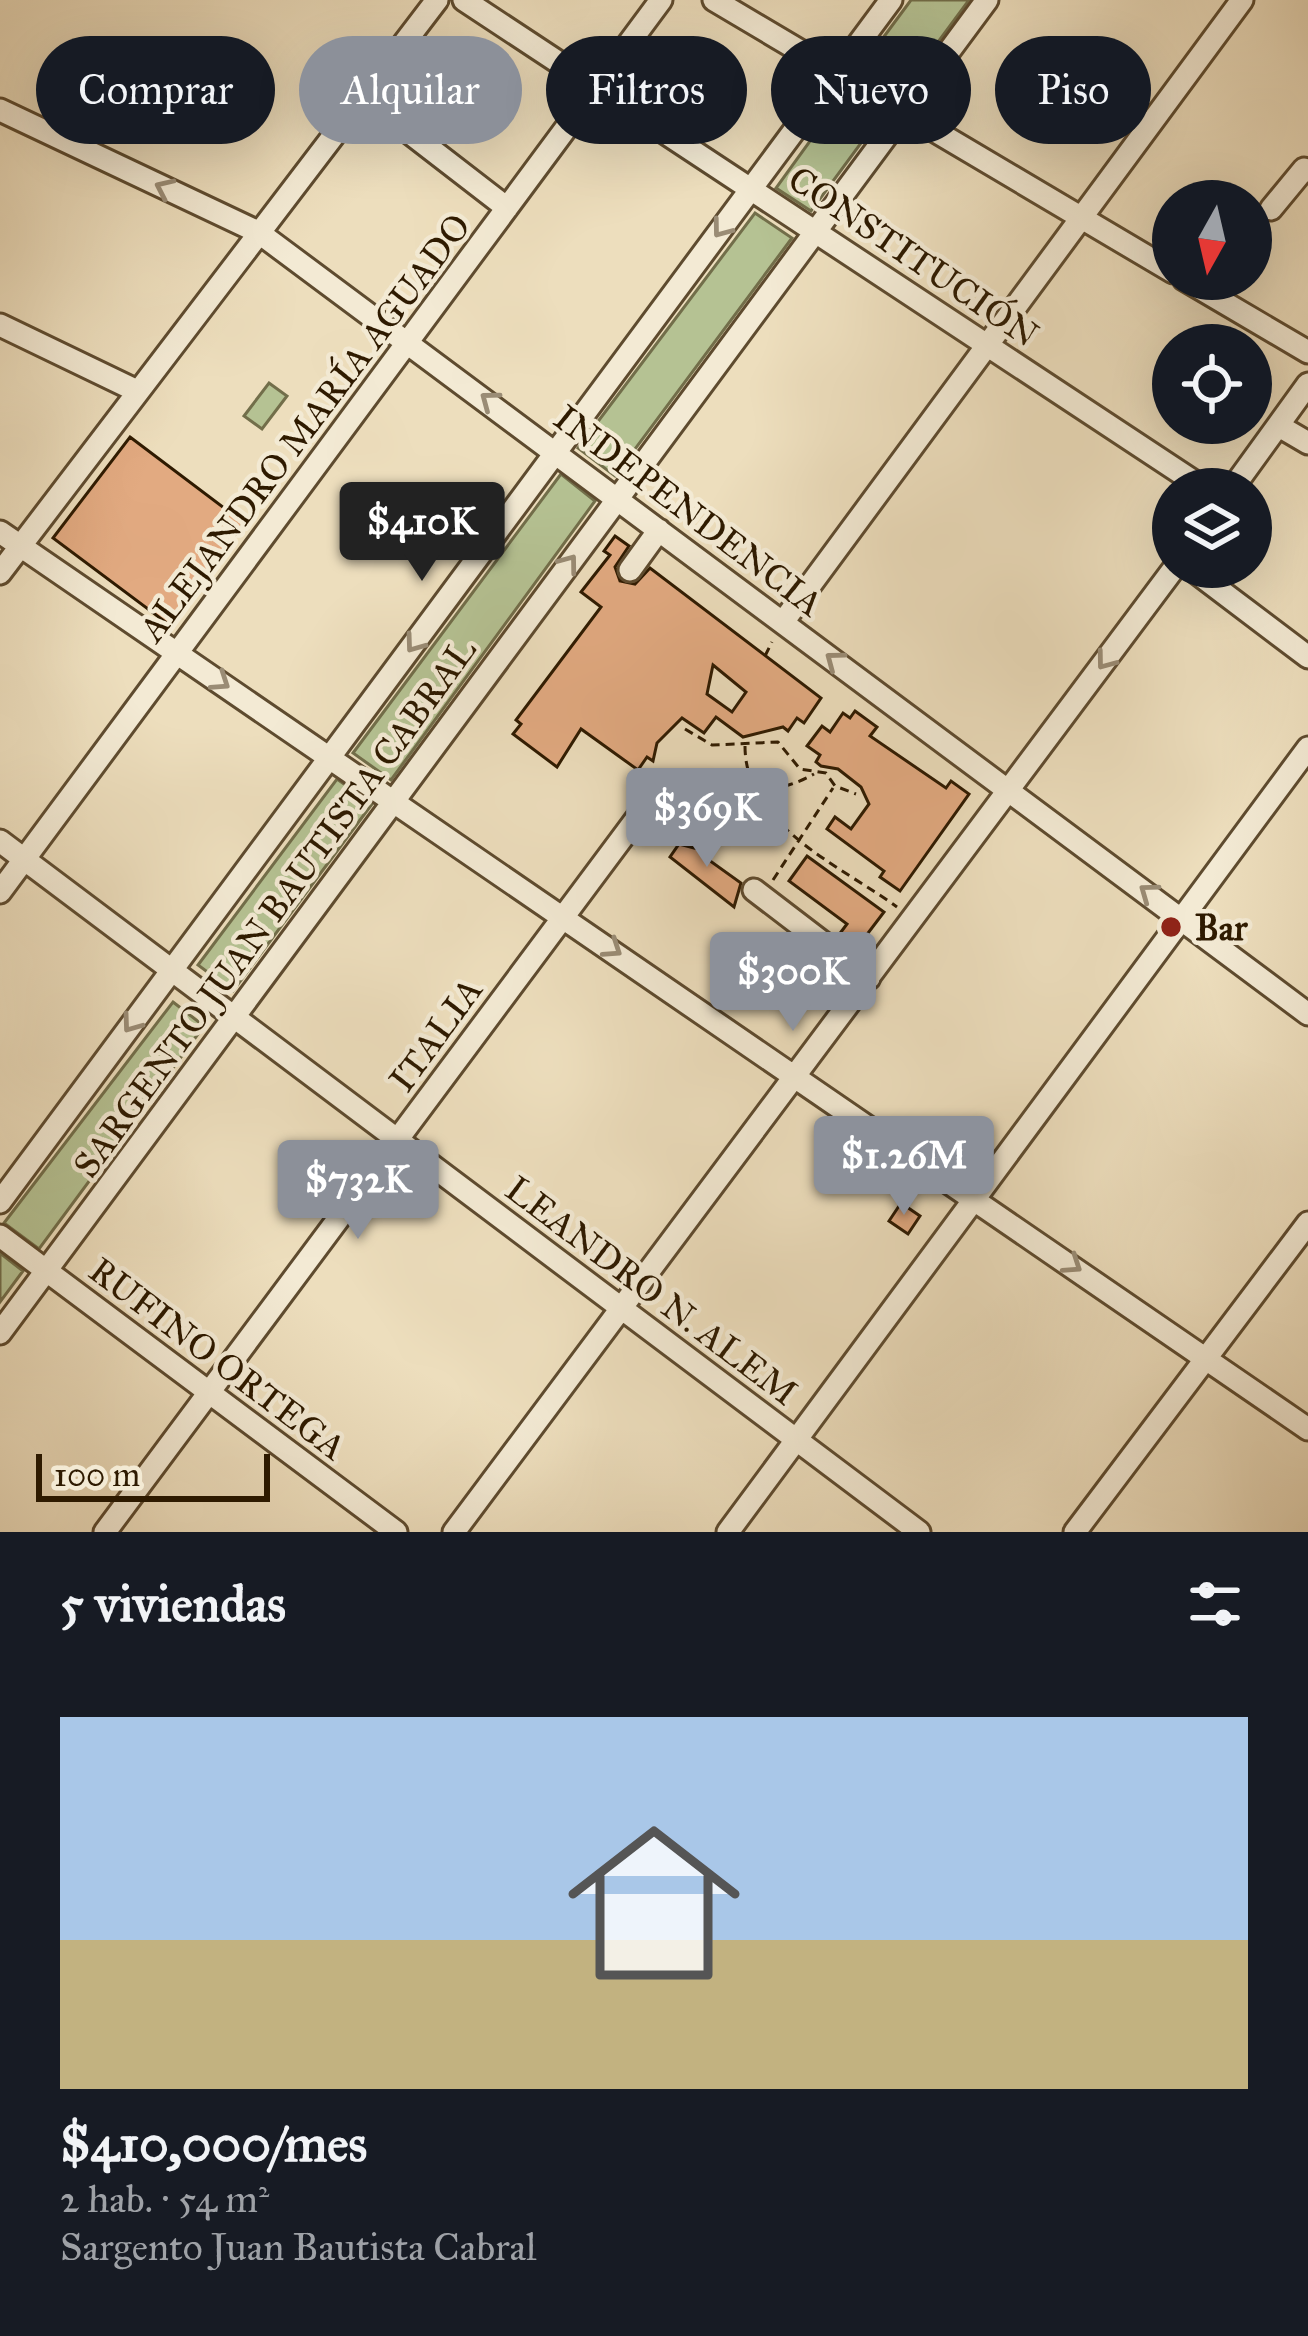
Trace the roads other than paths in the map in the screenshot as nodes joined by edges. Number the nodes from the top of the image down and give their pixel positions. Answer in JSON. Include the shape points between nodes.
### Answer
{"nodes":[{"id":1,"x":437,"y":0,"type":"edge"},
{"id":2,"x":464,"y":0,"type":"edge"},
{"id":3,"x":661,"y":0,"type":"edge"},
{"id":4,"x":715,"y":0,"type":"edge"},
{"id":5,"x":890,"y":0,"type":"edge"},
{"id":6,"x":987,"y":0,"type":"edge"},
{"id":7,"x":1242,"y":0,"type":"edge"},
{"id":8,"x":409,"y":36,"type":"edge"},
{"id":9,"x":634,"y":36,"type":"edge"},
{"id":10,"x":776,"y":36,"type":"edge"},
{"id":11,"x":864,"y":36,"type":"edge"},
{"id":12,"x":960,"y":36,"type":"edge"},
{"id":13,"x":546,"y":53,"type":"edge"},
{"id":14,"x":4,"y":119,"type":"edge"},
{"id":15,"x":326,"y":144,"type":"edge"},
{"id":16,"x":424,"y":144,"type":"edge"},
{"id":17,"x":554,"y":144,"type":"edge"},
{"id":18,"x":685,"y":144,"type":"edge"},
{"id":19,"x":784,"y":144,"type":"edge"},
{"id":20,"x":881,"y":144,"type":"edge"},
{"id":21,"x":957,"y":144,"type":"edge"},
{"id":22,"x":1308,"y":171,"type":"edge"},
{"id":23,"x":752,"y":188,"type":"junction"},
{"id":24,"x":507,"y":208,"type":"junction"},
{"id":25,"x":1272,"y":208,"type":"edge"},
{"id":26,"x":1080,"y":218,"type":"junction"},
{"id":27,"x":817,"y":231,"type":"junction"},
{"id":28,"x":259,"y":232,"type":"junction"},
{"id":29,"x":1152,"y":260,"type":"edge"},
{"id":30,"x":1220,"y":300,"type":"edge"},
{"id":31,"x":0,"y":326,"type":"edge"},
{"id":32,"x":411,"y":342,"type":"junction"},
{"id":33,"x":987,"y":344,"type":"junction"},
{"id":34,"x":1308,"y":352,"type":"edge"},
{"id":35,"x":1308,"y":384,"type":"edge"},
{"id":36,"x":137,"y":391,"type":"junction"},
{"id":37,"x":1279,"y":426,"type":"junction"},
{"id":38,"x":1308,"y":443,"type":"edge"},
{"id":39,"x":556,"y":450,"type":"junction"},
{"id":40,"x":1173,"y":468,"type":"edge"},
{"id":41,"x":1248,"y":468,"type":"edge"},
{"id":42,"x":618,"y":498,"type":"junction"},
{"id":43,"x":659,"y":530,"type":"junction"},
{"id":44,"x":0,"y":532,"type":"edge"},
{"id":45,"x":21,"y":544,"type":"junction"},
{"id":46,"x":630,"y":570,"type":"dead end"},
{"id":47,"x":0,"y":573,"type":"edge"},
{"id":48,"x":1159,"y":588,"type":"edge"},
{"id":49,"x":1217,"y":588,"type":"edge"},
{"id":50,"x":783,"y":622,"type":"junction"},
{"id":51,"x":178,"y":652,"type":"junction"},
{"id":52,"x":1308,"y":657,"type":"edge"},
{"id":53,"x":1308,"y":748,"type":"edge"},
{"id":54,"x":331,"y":757,"type":"junction"},
{"id":55,"x":1008,"y":790,"type":"junction"},
{"id":56,"x":393,"y":800,"type":"junction"},
{"id":57,"x":646,"y":806,"type":"dead end"},
{"id":58,"x":0,"y":841,"type":"edge"},
{"id":59,"x":24,"y":859,"type":"junction"},
{"id":60,"x":0,"y":892,"type":"edge"},
{"id":61,"x":758,"y":894,"type":"road end"},
{"id":62,"x":562,"y":914,"type":"junction"},
{"id":63,"x":1181,"y":916,"type":"junction"},
{"id":64,"x":171,"y":970,"type":"junction"},
{"id":65,"x":869,"y":978,"type":"junction"},
{"id":66,"x":1308,"y":1014,"type":"edge"},
{"id":67,"x":234,"y":1017,"type":"junction"},
{"id":68,"x":797,"y":1075,"type":"junction"},
{"id":69,"x":397,"y":1142,"type":"junction"},
{"id":70,"x":973,"y":1197,"type":"junction"},
{"id":71,"x":0,"y":1202,"type":"edge"},
{"id":72,"x":1308,"y":1223,"type":"edge"},
{"id":73,"x":0,"y":1236,"type":"edge"},
{"id":74,"x":46,"y":1270,"type":"junction"},
{"id":75,"x":622,"y":1307,"type":"junction"},
{"id":76,"x":0,"y":1333,"type":"edge"},
{"id":77,"x":1206,"y":1357,"type":"junction"},
{"id":78,"x":208,"y":1393,"type":"junction"},
{"id":79,"x":1308,"y":1429,"type":"edge"},
{"id":80,"x":796,"y":1437,"type":"junction"},
{"id":81,"x":104,"y":1532,"type":"edge"},
{"id":82,"x":396,"y":1532,"type":"edge"},
{"id":83,"x":454,"y":1532,"type":"edge"},
{"id":84,"x":728,"y":1532,"type":"edge"},
{"id":85,"x":919,"y":1532,"type":"edge"},
{"id":86,"x":1075,"y":1532,"type":"edge"}],
"edges":[{"from":1,"to":8,"type":"street"},
{"from":2,"to":13,"type":"street","name":"CONSTITUCIÓN"},
{"from":3,"to":9,"type":"street","name":"ALEJANDRO MARÍA AGUADO"},
{"from":4,"to":10,"type":"street"},
{"from":5,"to":11,"type":"street","name":"SARGENTO JUAN BAUTISTA CABRAL"},
{"from":6,"to":12,"type":"street","name":"SARGENTO JUAN BAUTISTA CABRAL"},
{"from":7,"to":26,"type":"street"},
{"from":28,"to":14,"type":"street","name":"INDEPENDENCIA","one_way":true},
{"from":15,"to":28,"type":"street"},
{"from":16,"to":24,"type":"street"},
{"from":17,"to":24,"type":"street","name":"ALEJANDRO MARÍA AGUADO"},
{"from":18,"to":23,"type":"street","name":"CONSTITUCIÓN"},
{"from":19,"to":23,"type":"street","name":"SARGENTO JUAN BAUTISTA CABRAL"},
{"from":20,"to":27,"type":"street","name":"SARGENTO JUAN BAUTISTA CABRAL"},
{"from":21,"to":26,"type":"street"},
{"from":22,"to":25,"type":"street"},
{"from":23,"to":27,"type":"street","name":"CONSTITUCIÓN"},
{"from":23,"to":39,"type":"street","name":"SARGENTO JUAN BAUTISTA CABRAL","one_way":true},
{"from":24,"to":32,"type":"street","name":"ALEJANDRO MARÍA AGUADO"},
{"from":26,"to":29,"type":"street"},
{"from":26,"to":33,"type":"street"},
{"from":27,"to":33,"type":"street","name":"CONSTITUCIÓN"},
{"from":27,"to":42,"type":"street","name":"SARGENTO JUAN BAUTISTA CABRAL"},
{"from":28,"to":32,"type":"street","name":"INDEPENDENCIA"},
{"from":28,"to":36,"type":"street"},
{"from":30,"to":34,"type":"street"},
{"from":31,"to":36,"type":"street"},
{"from":39,"to":32,"type":"street","name":"INDEPENDENCIA","one_way":true},
{"from":32,"to":51,"type":"street","name":"ALEJANDRO MARÍA AGUADO"},
{"from":33,"to":40,"type":"street","name":"CONSTITUCIÓN"},
{"from":33,"to":50,"type":"street"},
{"from":35,"to":37,"type":"street"},
{"from":36,"to":45,"type":"street"},
{"from":37,"to":38,"type":"street"},
{"from":37,"to":41,"type":"street"},
{"from":39,"to":42,"type":"street","name":"INDEPENDENCIA"},
{"from":39,"to":54,"type":"street","name":"SARGENTO JUAN BAUTISTA CABRAL","one_way":true},
{"from":42,"to":43,"type":"street","name":"INDEPENDENCIA"},
{"from":56,"to":42,"type":"street","name":"SARGENTO JUAN BAUTISTA CABRAL","one_way":true},
{"from":43,"to":46,"type":"street"},
{"from":43,"to":50,"type":"street","name":"INDEPENDENCIA"},
{"from":44,"to":45,"type":"street"},
{"from":45,"to":47,"type":"street"},
{"from":45,"to":51,"type":"street"},
{"from":48,"to":55,"type":"street","one_way":true},
{"from":49,"to":52,"type":"street"},
{"from":55,"to":50,"type":"street","name":"INDEPENDENCIA","one_way":true},
{"from":51,"to":54,"type":"street","one_way":true},
{"from":51,"to":59,"type":"street","name":"ALEJANDRO MARÍA AGUADO"},
{"from":53,"to":63,"type":"street"},
{"from":54,"to":56,"type":"street"},
{"from":54,"to":64,"type":"street","name":"SARGENTO JUAN BAUTISTA CABRAL"},
{"from":63,"to":55,"type":"street","name":"INDEPENDENCIA","one_way":true},
{"from":55,"to":65,"type":"street"},
{"from":56,"to":62,"type":"street"},
{"from":56,"to":67,"type":"street","name":"SARGENTO JUAN BAUTISTA CABRAL"},
{"from":57,"to":62,"type":"street","name":"ITALIA"},
{"from":58,"to":59,"type":"street","name":"LEANDRO N. ALEM"},
{"from":59,"to":60,"type":"street","name":"ALEJANDRO MARÍA AGUADO"},
{"from":59,"to":64,"type":"street","name":"LEANDRO N. ALEM"},
{"from":61,"to":65,"type":"street"},
{"from":62,"to":68,"type":"street","one_way":true},
{"from":62,"to":69,"type":"street","name":"ITALIA"},
{"from":63,"to":66,"type":"street","name":"INDEPENDENCIA"},
{"from":63,"to":70,"type":"street"},
{"from":64,"to":67,"type":"street","name":"LEANDRO N. ALEM"},
{"from":64,"to":71,"type":"street","name":"SARGENTO JUAN BAUTISTA CABRAL","one_way":true},
{"from":65,"to":68,"type":"street"},
{"from":67,"to":69,"type":"street","name":"LEANDRO N. ALEM"},
{"from":67,"to":74,"type":"street","name":"SARGENTO JUAN BAUTISTA CABRAL"},
{"from":68,"to":70,"type":"street"},
{"from":68,"to":75,"type":"street"},
{"from":69,"to":75,"type":"street","name":"LEANDRO N. ALEM"},
{"from":69,"to":78,"type":"street","name":"ITALIA"},
{"from":70,"to":77,"type":"street","one_way":true},
{"from":70,"to":80,"type":"street"},
{"from":72,"to":77,"type":"street"},
{"from":73,"to":74,"type":"street","name":"RUFINO ORTEGA"},
{"from":74,"to":76,"type":"street","name":"SARGENTO JUAN BAUTISTA CABRAL"},
{"from":74,"to":78,"type":"street","name":"RUFINO ORTEGA"},
{"from":75,"to":80,"type":"street","name":"LEANDRO N. ALEM"},
{"from":75,"to":83,"type":"street"},
{"from":77,"to":79,"type":"street"},
{"from":77,"to":86,"type":"street"},
{"from":78,"to":81,"type":"street","name":"ITALIA"},
{"from":78,"to":82,"type":"street","name":"RUFINO ORTEGA"},
{"from":80,"to":84,"type":"street"},
{"from":80,"to":85,"type":"street","name":"LEANDRO N. ALEM"}]}
